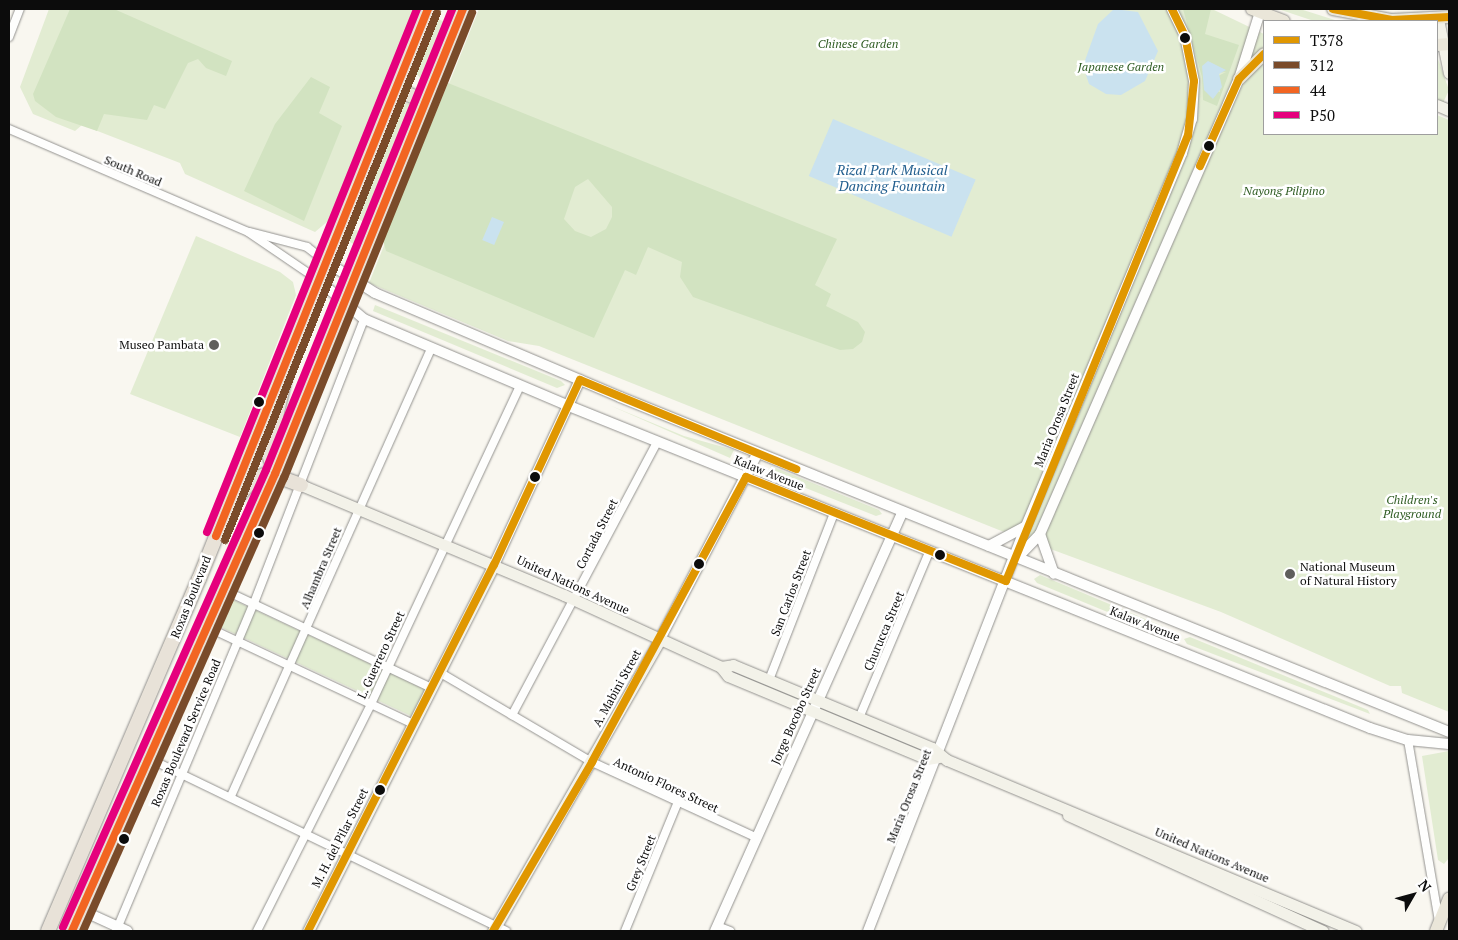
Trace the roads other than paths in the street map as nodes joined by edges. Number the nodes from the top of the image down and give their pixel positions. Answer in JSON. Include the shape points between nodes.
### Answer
{"nodes":[{"id":1,"x":20,"y":9,"type":"edge"},
{"id":2,"x":428,"y":9,"type":"edge"},
{"id":3,"x":463,"y":9,"type":"edge"},
{"id":4,"x":1172,"y":9,"type":"edge"},
{"id":5,"x":1333,"y":9,"type":"edge"},
{"id":6,"x":1258,"y":10,"type":"edge"},
{"id":7,"x":1444,"y":18,"type":"edge"},
{"id":8,"x":1282,"y":20,"type":"edge"},
{"id":9,"x":9,"y":37,"type":"edge"},
{"id":10,"x":1443,"y":44,"type":"edge"},
{"id":11,"x":1263,"y":55,"type":"edge"},
{"id":12,"x":1449,"y":73,"type":"edge"},
{"id":13,"x":1239,"y":79,"type":"junction"},
{"id":14,"x":395,"y":89,"type":"junction"},
{"id":15,"x":425,"y":101,"type":"junction"},
{"id":16,"x":9,"y":130,"type":"edge"},
{"id":17,"x":248,"y":232,"type":"junction"},
{"id":18,"x":326,"y":261,"type":"junction"},
{"id":19,"x":318,"y":280,"type":"junction"},
{"id":20,"x":352,"y":280,"type":"junction"},
{"id":21,"x":343,"y":304,"type":"junction"},
{"id":22,"x":364,"y":319,"type":"junction"},
{"id":23,"x":292,"y":340,"type":"junction"},
{"id":24,"x":431,"y":348,"type":"junction"},
{"id":25,"x":580,"y":380,"type":"junction"},
{"id":26,"x":520,"y":386,"type":"junction"},
{"id":27,"x":569,"y":406,"type":"junction"},
{"id":28,"x":657,"y":442,"type":"junction"},
{"id":29,"x":757,"y":454,"type":"junction"},
{"id":30,"x":275,"y":474,"type":"junction"},
{"id":31,"x":746,"y":477,"type":"junction"},
{"id":32,"x":301,"y":484,"type":"junction"},
{"id":33,"x":359,"y":508,"type":"junction"},
{"id":34,"x":226,"y":512,"type":"junction"},
{"id":35,"x":834,"y":513,"type":"junction"},
{"id":36,"x":902,"y":513,"type":"junction"},
{"id":37,"x":1026,"y":526,"type":"junction"},
{"id":38,"x":1040,"y":534,"type":"junction"},
{"id":39,"x":892,"y":537,"type":"junction"},
{"id":40,"x":445,"y":544,"type":"junction"},
{"id":41,"x":989,"y":546,"type":"junction"},
{"id":42,"x":929,"y":552,"type":"junction"},
{"id":43,"x":1016,"y":559,"type":"junction"},
{"id":44,"x":494,"y":565,"type":"junction"},
{"id":45,"x":1054,"y":574,"type":"junction"},
{"id":46,"x":1006,"y":581,"type":"junction"},
{"id":47,"x":222,"y":589,"type":"junction"},
{"id":48,"x":575,"y":600,"type":"junction"},
{"id":49,"x":254,"y":603,"type":"junction"},
{"id":50,"x":205,"y":626,"type":"junction"},
{"id":51,"x":307,"y":629,"type":"junction"},
{"id":52,"x":658,"y":641,"type":"junction"},
{"id":53,"x":236,"y":642,"type":"junction"},
{"id":54,"x":289,"y":666,"type":"junction"},
{"id":55,"x":387,"y":667,"type":"junction"},
{"id":56,"x":721,"y":667,"type":"junction"},
{"id":57,"x":440,"y":672,"type":"junction"},
{"id":58,"x":769,"y":680,"type":"junction"},
{"id":59,"x":431,"y":688,"type":"junction"},
{"id":60,"x":371,"y":704,"type":"junction"},
{"id":61,"x":814,"y":705,"type":"junction"},
{"id":62,"x":512,"y":715,"type":"junction"},
{"id":63,"x":859,"y":718,"type":"junction"},
{"id":64,"x":413,"y":724,"type":"junction"},
{"id":65,"x":1449,"y":732,"type":"edge"},
{"id":66,"x":1408,"y":740,"type":"junction"},
{"id":67,"x":900,"y":741,"type":"junction"},
{"id":68,"x":1449,"y":744,"type":"edge"},
{"id":69,"x":939,"y":757,"type":"junction"},
{"id":70,"x":148,"y":758,"type":"junction"},
{"id":71,"x":592,"y":762,"type":"junction"},
{"id":72,"x":182,"y":774,"type":"junction"},
{"id":73,"x":231,"y":796,"type":"junction"},
{"id":74,"x":677,"y":804,"type":"junction"},
{"id":75,"x":1090,"y":822,"type":"junction"},
{"id":76,"x":306,"y":832,"type":"junction"},
{"id":77,"x":755,"y":837,"type":"junction"},
{"id":78,"x":348,"y":853,"type":"junction"},
{"id":79,"x":1449,"y":900,"type":"edge"},
{"id":80,"x":81,"y":910,"type":"junction"},
{"id":81,"x":1436,"y":928,"type":"edge"},
{"id":82,"x":716,"y":929,"type":"edge"},
{"id":83,"x":120,"y":930,"type":"edge"},
{"id":84,"x":498,"y":930,"type":"edge"},
{"id":85,"x":48,"y":931,"type":"edge"},
{"id":86,"x":72,"y":931,"type":"edge"},
{"id":87,"x":257,"y":931,"type":"edge"},
{"id":88,"x":308,"y":931,"type":"edge"},
{"id":89,"x":625,"y":931,"type":"edge"},
{"id":90,"x":730,"y":931,"type":"edge"},
{"id":91,"x":868,"y":931,"type":"edge"},
{"id":92,"x":1323,"y":931,"type":"edge"},
{"id":93,"x":1356,"y":931,"type":"edge"}],
"edges":[{"from":1,"to":9,"type":"street"},
{"from":2,"to":14,"type":"highway","name":"Roxas Boulevard"},
{"from":3,"to":15,"type":"highway","name":"Roxas Boulevard"},
{"from":4,"to":37,"type":"street","name":"Maria Orosa Street","via":[[1185,36],[1194,81],[1188,136]]},
{"from":5,"to":7,"type":"main road","via":[[1392,20]]},
{"from":6,"to":8,"type":"main road"},
{"from":6,"to":13,"type":"street","name":"Maria Orosa Street"},
{"from":7,"to":10,"type":"main road"},
{"from":10,"to":12,"type":"main road"},
{"from":11,"to":13,"type":"main road"},
{"from":13,"to":38,"type":"street","name":"Maria Orosa Street"},
{"from":14,"to":15,"type":"highway"},
{"from":14,"to":18,"type":"highway","name":"Roxas Boulevard"},
{"from":15,"to":20,"type":"highway","name":"Roxas Boulevard"},
{"from":16,"to":17,"type":"street","name":"South Road"},
{"from":17,"to":18,"type":"street","name":"South Road","via":[[307,247]]},
{"from":17,"to":19,"type":"street","name":"South Road"},
{"from":18,"to":19,"type":"highway","name":"Roxas Boulevard"},
{"from":18,"to":20,"type":"street","name":"Kalaw Avenue"},
{"from":19,"to":21,"type":"street","name":"Kalaw Avenue"},
{"from":19,"to":23,"type":"highway","name":"Roxas Boulevard"},
{"from":20,"to":21,"type":"highway","name":"Roxas Boulevard"},
{"from":20,"to":25,"type":"street","name":"Kalaw Avenue"},
{"from":21,"to":22,"type":"street","name":"Kalaw Avenue"},
{"from":21,"to":30,"type":"highway","name":"Roxas Boulevard"},
{"from":22,"to":24,"type":"street","name":"Kalaw Avenue"},
{"from":22,"to":32,"type":"street","name":"Roxas Boulevard Service Road"},
{"from":23,"to":30,"type":"highway","via":[[268,451]]},
{"from":23,"to":34,"type":"highway","name":"Roxas Boulevard"},
{"from":24,"to":26,"type":"street","name":"Kalaw Avenue"},
{"from":24,"to":33,"type":"street","name":"Alhambra Street"},
{"from":25,"to":27,"type":"street","name":"M. H. del Pilar Street"},
{"from":25,"to":29,"type":"street","name":"Kalaw Avenue"},
{"from":26,"to":27,"type":"street","name":"Kalaw Avenue"},
{"from":26,"to":40,"type":"street","name":"L. Guerrero Street"},
{"from":27,"to":28,"type":"street","name":"Kalaw Avenue"},
{"from":27,"to":44,"type":"street","name":"M. H. del Pilar Street"},
{"from":28,"to":31,"type":"street","name":"Kalaw Avenue"},
{"from":28,"to":48,"type":"street","name":"Cortada Street"},
{"from":29,"to":31,"type":"street","name":"A. Mabini Street"},
{"from":29,"to":36,"type":"street","name":"Kalaw Avenue"},
{"from":30,"to":32,"type":"highway"},
{"from":30,"to":34,"type":"highway","via":[[251,481]]},
{"from":30,"to":47,"type":"highway","name":"Roxas Boulevard"},
{"from":31,"to":35,"type":"street","name":"Kalaw Avenue"},
{"from":31,"to":52,"type":"street","name":"A. Mabini Street"},
{"from":32,"to":33,"type":"main road","name":"United Nations Avenue"},
{"from":32,"to":49,"type":"street","name":"Roxas Boulevard Service Road"},
{"from":33,"to":40,"type":"main road","name":"United Nations Avenue"},
{"from":33,"to":51,"type":"street","name":"Alhambra Street"},
{"from":34,"to":85,"type":"highway","name":"Roxas Boulevard"},
{"from":35,"to":39,"type":"street","name":"Kalaw Avenue"},
{"from":35,"to":58,"type":"street","name":"San Carlos Street"},
{"from":36,"to":39,"type":"street","name":"Jorge Bocobo Street"},
{"from":36,"to":41,"type":"street","name":"Kalaw Avenue"},
{"from":37,"to":41,"type":"street"},
{"from":37,"to":43,"type":"street","name":"Maria Orosa Street"},
{"from":38,"to":43,"type":"street","name":"Maria Orosa Street"},
{"from":38,"to":45,"type":"street"},
{"from":39,"to":42,"type":"street","name":"Kalaw Avenue"},
{"from":39,"to":61,"type":"street","name":"Jorge Bocobo Street"},
{"from":40,"to":44,"type":"main road","name":"United Nations Avenue"},
{"from":40,"to":55,"type":"street","name":"L. Guerrero Street"},
{"from":41,"to":43,"type":"street","name":"Kalaw Avenue"},
{"from":42,"to":46,"type":"street","name":"Kalaw Avenue"},
{"from":42,"to":63,"type":"street","name":"Churucca Street"},
{"from":43,"to":45,"type":"street","name":"Kalaw Avenue"},
{"from":43,"to":46,"type":"street","name":"Maria Orosa Street"},
{"from":44,"to":48,"type":"main road","name":"United Nations Avenue"},
{"from":44,"to":57,"type":"main road","name":"M. H. del Pilar Street"},
{"from":45,"to":65,"type":"street","name":"Kalaw Avenue"},
{"from":46,"to":66,"type":"street","name":"Kalaw Avenue"},
{"from":46,"to":69,"type":"street","name":"Maria Orosa Street"},
{"from":47,"to":49,"type":"street"},
{"from":47,"to":50,"type":"highway","name":"Roxas Boulevard"},
{"from":48,"to":52,"type":"main road","name":"United Nations Avenue"},
{"from":48,"to":62,"type":"street","name":"Cortada Street"},
{"from":49,"to":51,"type":"street"},
{"from":49,"to":53,"type":"street","name":"Roxas Boulevard Service Road"},
{"from":50,"to":53,"type":"street"},
{"from":50,"to":70,"type":"highway","name":"Roxas Boulevard"},
{"from":51,"to":54,"type":"street","name":"Alhambra Street"},
{"from":51,"to":55,"type":"street"},
{"from":52,"to":56,"type":"main road","name":"United Nations Avenue"},
{"from":52,"to":71,"type":"main road","name":"A. Mabini Street"},
{"from":53,"to":54,"type":"street"},
{"from":53,"to":72,"type":"street","name":"Roxas Boulevard Service Road"},
{"from":54,"to":60,"type":"street"},
{"from":54,"to":73,"type":"street","name":"Alhambra Street"},
{"from":55,"to":59,"type":"street"},
{"from":55,"to":60,"type":"street","name":"L. Guerrero Street"},
{"from":56,"to":58,"type":"main road","name":"United Nations Avenue","via":[[733,665]]},
{"from":56,"to":61,"type":"main road","name":"United Nations Avenue","via":[[728,676]]},
{"from":57,"to":59,"type":"main road","name":"M. H. del Pilar Street"},
{"from":57,"to":62,"type":"street","name":"Antonio Flores Street"},
{"from":58,"to":61,"type":"main road","name":"United Nations Avenue"},
{"from":59,"to":64,"type":"main road","name":"M. H. del Pilar Street"},
{"from":60,"to":64,"type":"street"},
{"from":60,"to":76,"type":"street","name":"L. Guerrero Street"},
{"from":61,"to":63,"type":"main road","name":"United Nations Avenue"},
{"from":61,"to":67,"type":"main road","name":"United Nations Avenue"},
{"from":61,"to":77,"type":"street","name":"Jorge Bocobo Street"},
{"from":62,"to":71,"type":"street","name":"Antonio Flores Street"},
{"from":63,"to":67,"type":"main road","name":"United Nations Avenue"},
{"from":64,"to":78,"type":"main road","name":"M. H. del Pilar Street"},
{"from":66,"to":68,"type":"street","name":"Kalaw Avenue"},
{"from":66,"to":81,"type":"street"},
{"from":67,"to":69,"type":"main road","name":"United Nations Avenue","via":[[932,748]]},
{"from":69,"to":75,"type":"main road","name":"United Nations Avenue"},
{"from":69,"to":91,"type":"street","name":"Maria Orosa Street"},
{"from":70,"to":72,"type":"street"},
{"from":70,"to":80,"type":"highway","name":"Roxas Boulevard"},
{"from":71,"to":74,"type":"street","name":"Antonio Flores Street"},
{"from":71,"to":84,"type":"main road","name":"A. Mabini Street"},
{"from":72,"to":73,"type":"street"},
{"from":72,"to":83,"type":"street","name":"Roxas Boulevard Service Road"},
{"from":73,"to":76,"type":"street"},
{"from":74,"to":77,"type":"street","name":"Antonio Flores Street"},
{"from":74,"to":89,"type":"street","name":"Grey Street"},
{"from":75,"to":92,"type":"main road","name":"United Nations Avenue"},
{"from":75,"to":93,"type":"main road","name":"United Nations Avenue"},
{"from":76,"to":78,"type":"street"},
{"from":76,"to":87,"type":"street","name":"L. Guerrero Street"},
{"from":77,"to":82,"type":"street","name":"Jorge Bocobo Street"},
{"from":78,"to":84,"type":"street"},
{"from":78,"to":88,"type":"main road","name":"M. H. del Pilar Street"},
{"from":79,"to":81,"type":"main road"},
{"from":80,"to":83,"type":"street"},
{"from":80,"to":86,"type":"highway","name":"Roxas Boulevard"},
{"from":82,"to":90,"type":"street"}]}
